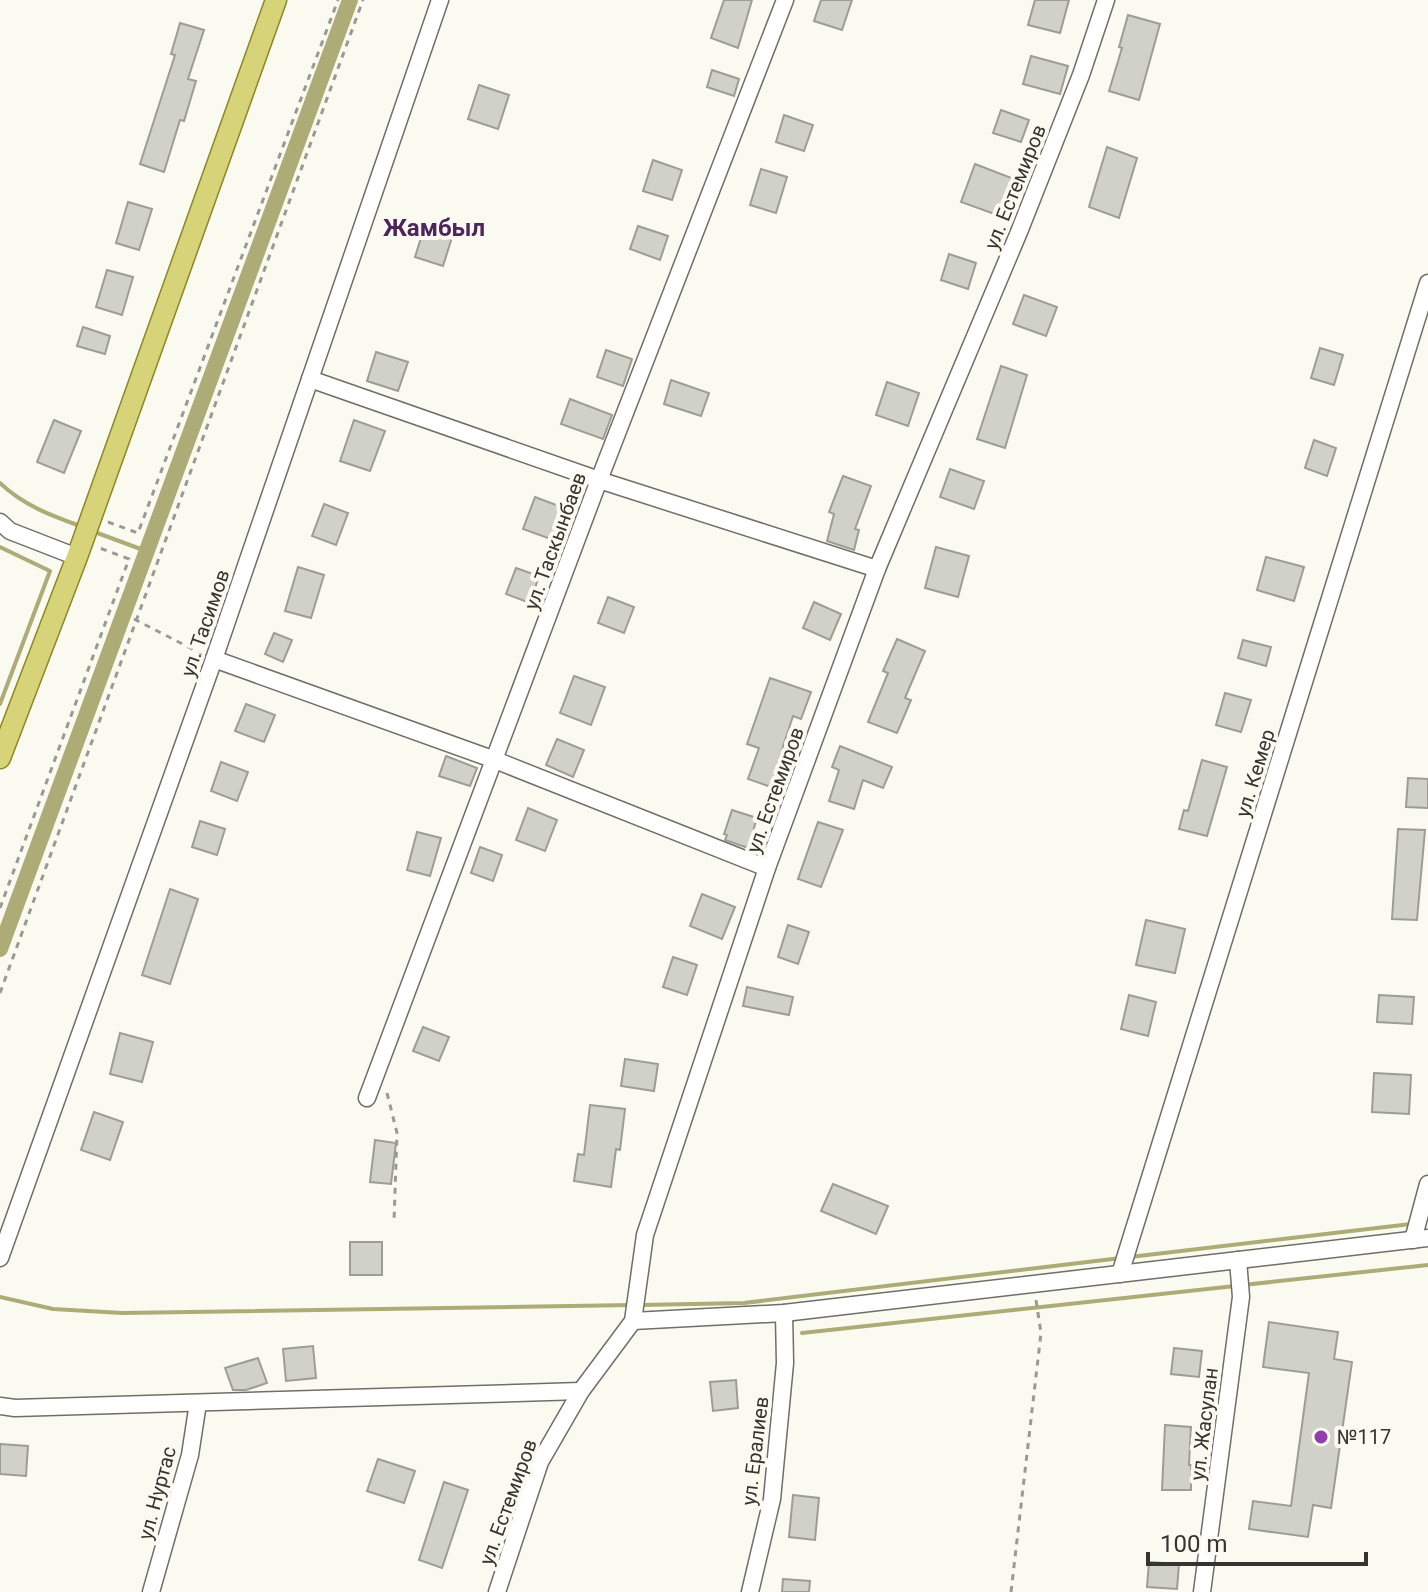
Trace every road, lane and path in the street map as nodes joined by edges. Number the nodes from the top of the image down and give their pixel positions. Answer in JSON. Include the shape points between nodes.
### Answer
{"nodes":[{"id":1,"x":276,"y":0,"type":"edge"},
{"id":2,"x":338,"y":0,"type":"edge"},
{"id":3,"x":363,"y":0,"type":"edge"},
{"id":4,"x":440,"y":0,"type":"edge"},
{"id":5,"x":785,"y":0,"type":"edge"},
{"id":6,"x":1106,"y":0,"type":"edge"},
{"id":7,"x":1428,"y":283,"type":"edge"},
{"id":8,"x":310,"y":379,"type":"junction"},
{"id":9,"x":599,"y":480,"type":"junction"},
{"id":10,"x":91,"y":516,"type":"junction"},
{"id":11,"x":0,"y":522,"type":"edge"},
{"id":12,"x":80,"y":549,"type":"junction"},
{"id":13,"x":877,"y":569,"type":"junction"},
{"id":14,"x":134,"y":619,"type":"junction"},
{"id":15,"x":214,"y":659,"type":"junction"},
{"id":16,"x":0,"y":758,"type":"edge"},
{"id":17,"x":495,"y":760,"type":"junction"},
{"id":18,"x":767,"y":868,"type":"junction"},
{"id":19,"x":0,"y":908,"type":"edge"},
{"id":20,"x":0,"y":993,"type":"edge"},
{"id":21,"x":387,"y":1093,"type":"dead end"},
{"id":22,"x":367,"y":1098,"type":"dead end"},
{"id":23,"x":1428,"y":1184,"type":"edge"},
{"id":24,"x":394,"y":1222,"type":"dead end"},
{"id":25,"x":1420,"y":1239,"type":"edge"},
{"id":26,"x":0,"y":1258,"type":"edge"},
{"id":27,"x":1238,"y":1260,"type":"junction"},
{"id":28,"x":1120,"y":1274,"type":"junction"},
{"id":29,"x":1033,"y":1284,"type":"junction"},
{"id":30,"x":784,"y":1313,"type":"junction"},
{"id":31,"x":633,"y":1321,"type":"junction"},
{"id":32,"x":581,"y":1391,"type":"junction"},
{"id":33,"x":198,"y":1403,"type":"junction"},
{"id":34,"x":0,"y":1406,"type":"edge"},
{"id":35,"x":151,"y":1592,"type":"edge"},
{"id":36,"x":497,"y":1592,"type":"edge"},
{"id":37,"x":750,"y":1592,"type":"edge"},
{"id":38,"x":1011,"y":1592,"type":"edge"},
{"id":39,"x":1202,"y":1592,"type":"edge"}],
"edges":[{"from":1,"to":10,"type":"main road"},
{"from":2,"to":10,"type":"path","via":[[138,533]]},
{"from":3,"to":14,"type":"path"},
{"from":4,"to":8,"type":"street","name":"ул. Тасимов"},
{"from":5,"to":9,"type":"street","name":"ул. Таскынбаев"},
{"from":6,"to":13,"type":"street","name":"ул. Естемиров","via":[[1025,218]]},
{"from":7,"to":28,"type":"street","name":"ул. Кемер"},
{"from":8,"to":9,"type":"street"},
{"from":8,"to":15,"type":"street","name":"ул. Тасимов"},
{"from":9,"to":13,"type":"street"},
{"from":9,"to":17,"type":"street","name":"ул. Таскынбаев"},
{"from":10,"to":12,"type":"main road"},
{"from":11,"to":12,"type":"street","via":[[10,531]]},
{"from":12,"to":16,"type":"main road"},
{"from":12,"to":19,"type":"path","via":[[129,559]]},
{"from":13,"to":18,"type":"street","name":"ул. Естемиров"},
{"from":14,"to":15,"type":"path"},
{"from":14,"to":20,"type":"path"},
{"from":15,"to":17,"type":"street"},
{"from":15,"to":26,"type":"street","name":"ул. Тасимов"},
{"from":17,"to":18,"type":"street"},
{"from":17,"to":22,"type":"street","name":"ул. Таскынбаев"},
{"from":18,"to":31,"type":"street","name":"ул. Естемиров","via":[[645,1235]]},
{"from":21,"to":24,"type":"path","via":[[397,1133]]},
{"from":23,"to":25,"type":"street"},
{"from":25,"to":27,"type":"street"},
{"from":27,"to":28,"type":"street"},
{"from":27,"to":39,"type":"street","name":"ул. Жасулан","via":[[1241,1297]]},
{"from":28,"to":29,"type":"street"},
{"from":29,"to":30,"type":"street"},
{"from":29,"to":38,"type":"path","via":[[1041,1333]]},
{"from":30,"to":31,"type":"street"},
{"from":30,"to":37,"type":"street","name":"ул. Ералиев","via":[[785,1363],[772,1499]]},
{"from":31,"to":32,"type":"street","name":"ул. Естемиров"},
{"from":32,"to":33,"type":"street"},
{"from":32,"to":36,"type":"street","name":"ул. Естемиров","via":[[540,1462]]},
{"from":33,"to":34,"type":"street"},
{"from":33,"to":35,"type":"street","name":"ул. Нуртас","via":[[190,1455]]}]}
